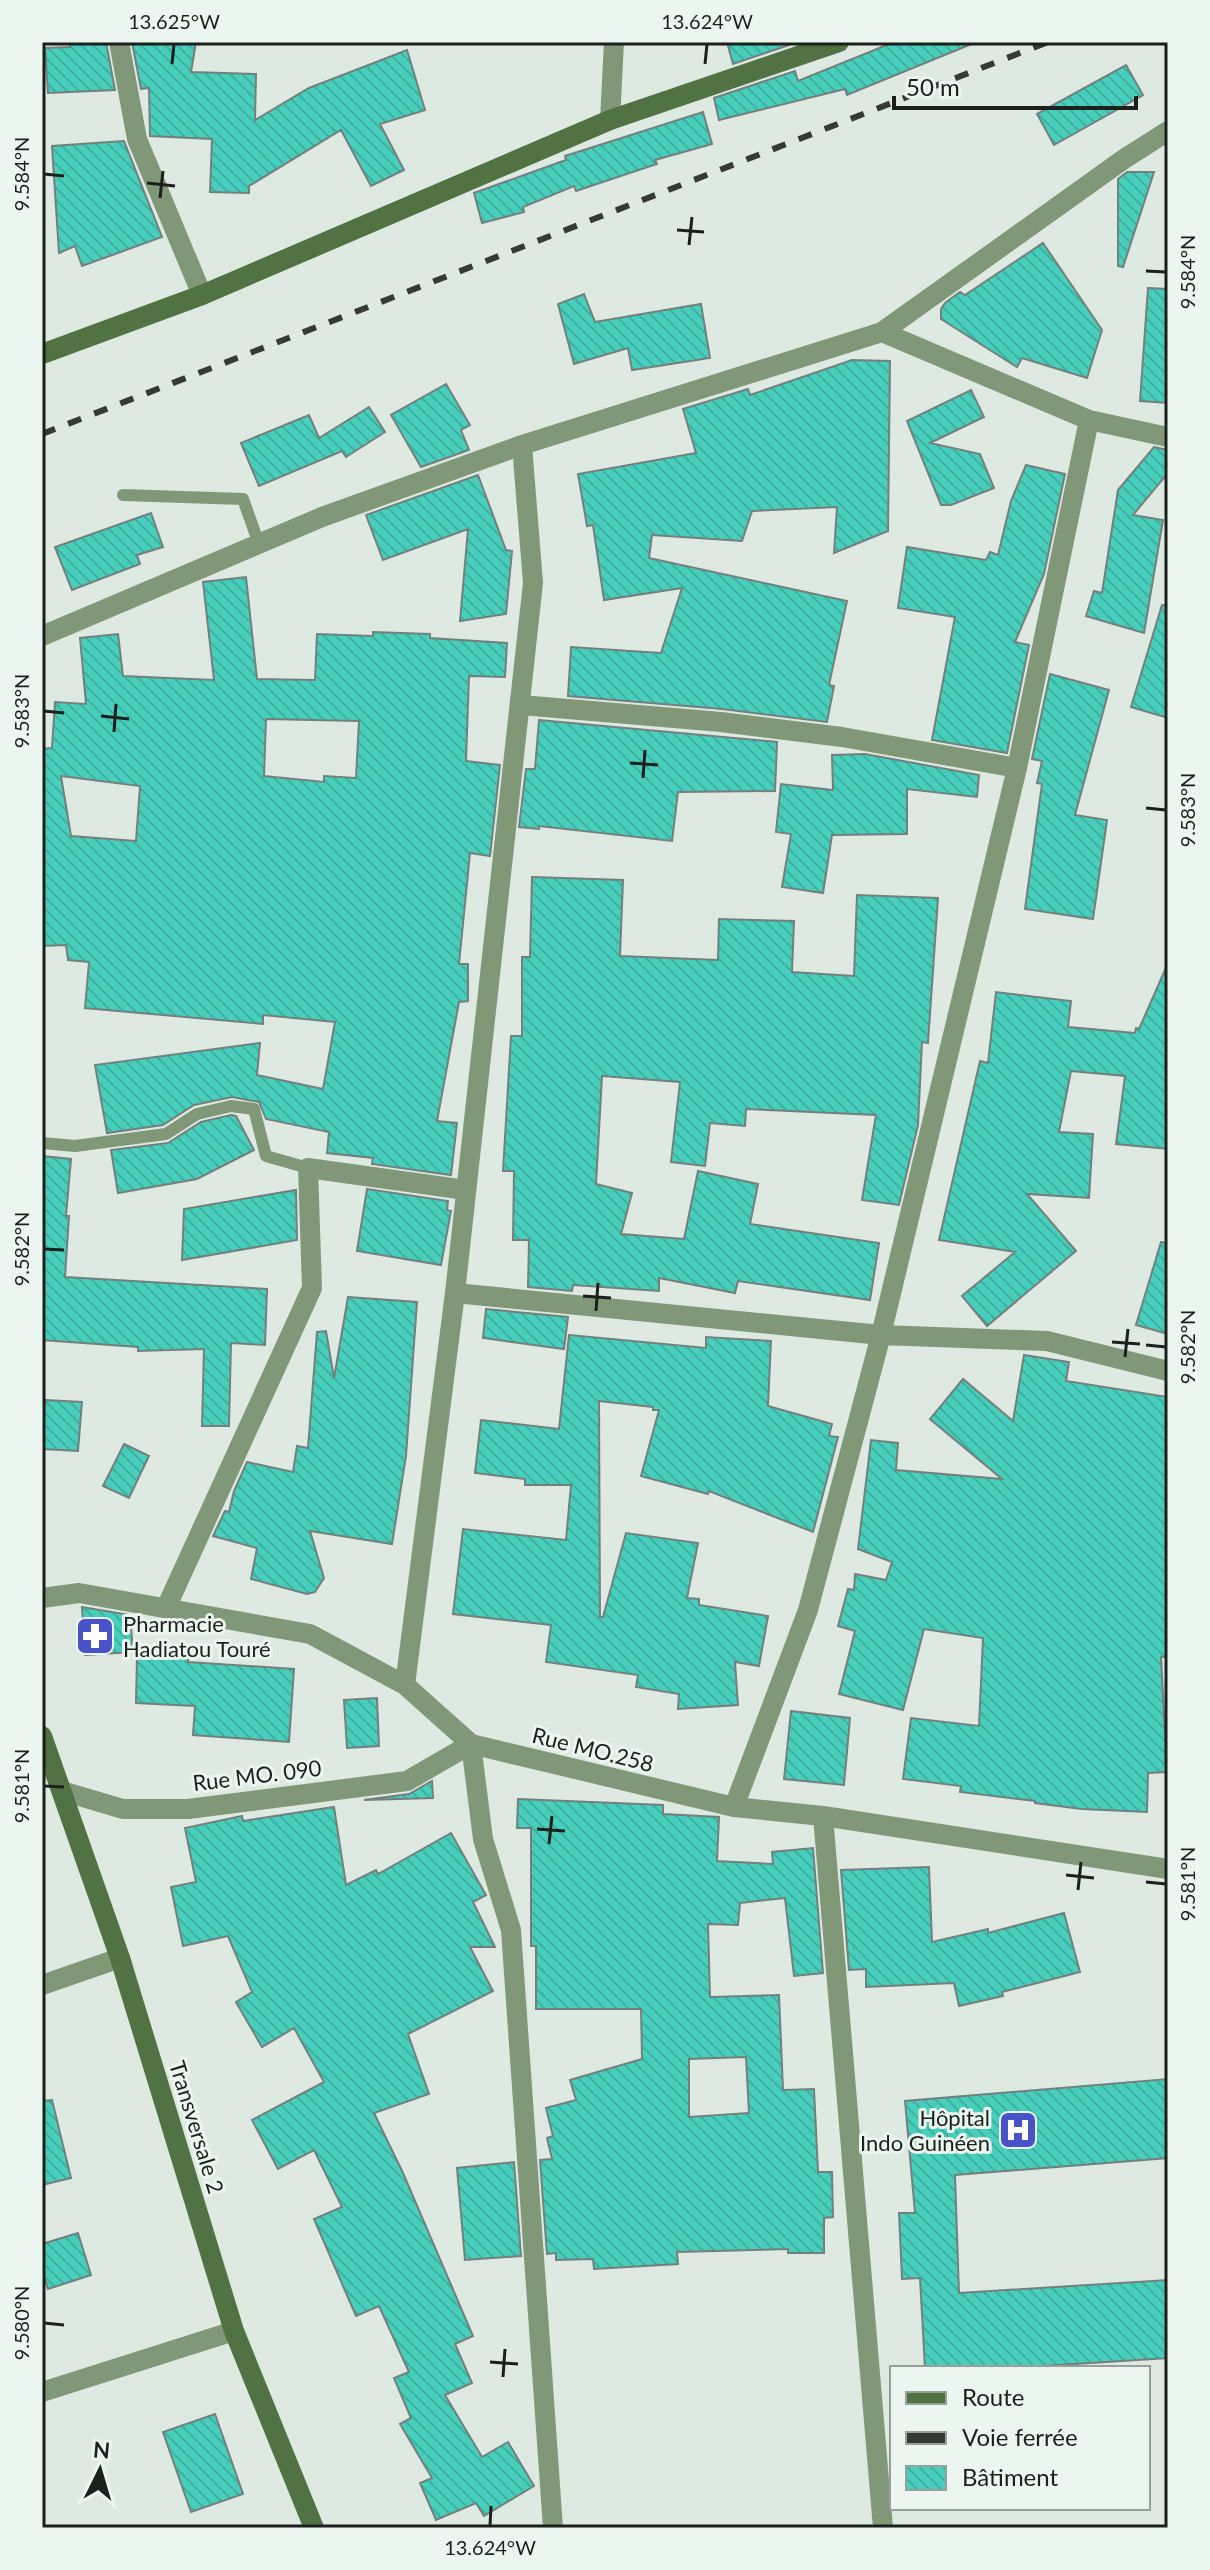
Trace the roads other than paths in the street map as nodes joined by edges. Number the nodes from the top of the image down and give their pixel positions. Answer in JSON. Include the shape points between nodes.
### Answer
{"nodes":[{"id":1,"x":119,"y":42,"type":"edge"},
{"id":2,"x":614,"y":42,"type":"edge"},
{"id":3,"x":839,"y":42,"type":"edge"},
{"id":4,"x":610,"y":120,"type":"junction"},
{"id":5,"x":1168,"y":131,"type":"edge"},
{"id":6,"x":202,"y":295,"type":"junction"},
{"id":7,"x":882,"y":332,"type":"junction"},
{"id":8,"x":42,"y":354,"type":"edge"},
{"id":9,"x":1089,"y":420,"type":"junction"},
{"id":10,"x":1168,"y":437,"type":"edge"},
{"id":11,"x":522,"y":445,"type":"junction"},
{"id":12,"x":123,"y":495,"type":"dead end"},
{"id":13,"x":259,"y":544,"type":"junction"},
{"id":14,"x":42,"y":636,"type":"edge"},
{"id":15,"x":521,"y":705,"type":"junction"},
{"id":16,"x":1017,"y":768,"type":"junction"},
{"id":17,"x":42,"y":1143,"type":"edge"},
{"id":18,"x":308,"y":1168,"type":"junction"},
{"id":19,"x":466,"y":1190,"type":"junction"},
{"id":20,"x":455,"y":1293,"type":"junction"},
{"id":21,"x":881,"y":1335,"type":"junction"},
{"id":22,"x":1168,"y":1371,"type":"edge"},
{"id":23,"x":42,"y":1598,"type":"edge"},
{"id":24,"x":166,"y":1608,"type":"junction"},
{"id":25,"x":405,"y":1685,"type":"junction"},
{"id":26,"x":42,"y":1736,"type":"edge"},
{"id":27,"x":471,"y":1744,"type":"junction"},
{"id":28,"x":52,"y":1792,"type":"edge"},
{"id":29,"x":734,"y":1807,"type":"junction"},
{"id":30,"x":823,"y":1816,"type":"junction"},
{"id":31,"x":1168,"y":1869,"type":"edge"},
{"id":32,"x":120,"y":1958,"type":"junction"},
{"id":33,"x":42,"y":1985,"type":"edge"},
{"id":34,"x":234,"y":2331,"type":"junction"},
{"id":35,"x":42,"y":2392,"type":"edge"},
{"id":36,"x":314,"y":2528,"type":"edge"},
{"id":37,"x":553,"y":2528,"type":"edge"},
{"id":38,"x":883,"y":2528,"type":"edge"}],
"edges":[{"from":1,"to":6,"type":"street","via":[[137,139]]},
{"from":2,"to":4,"type":"street"},
{"from":3,"to":4,"type":"street"},
{"from":4,"to":6,"type":"street"},
{"from":5,"to":7,"type":"street"},
{"from":6,"to":8,"type":"street"},
{"from":7,"to":9,"type":"street"},
{"from":7,"to":11,"type":"street"},
{"from":9,"to":10,"type":"street"},
{"from":9,"to":16,"type":"street"},
{"from":11,"to":13,"type":"street"},
{"from":11,"to":15,"type":"street","via":[[533,583]]},
{"from":12,"to":13,"type":"lane","via":[[243,499]]},
{"from":13,"to":14,"type":"street"},
{"from":15,"to":16,"type":"street","via":[[842,737]]},
{"from":15,"to":19,"type":"street"},
{"from":16,"to":21,"type":"street"},
{"from":17,"to":18,"type":"lane","via":[[75,1146],[166,1134],[197,1114],[231,1106],[254,1109],[266,1156]]},
{"from":18,"to":19,"type":"street"},
{"from":18,"to":24,"type":"street","via":[[312,1288]]},
{"from":19,"to":20,"type":"street"},
{"from":20,"to":21,"type":"street"},
{"from":20,"to":25,"type":"street"},
{"from":21,"to":22,"type":"street","via":[[1047,1341]]},
{"from":21,"to":29,"type":"street","via":[[808,1610]]},
{"from":23,"to":24,"type":"street","name":"Rue MO.258","via":[[79,1593]]},
{"from":24,"to":25,"type":"street","name":"Rue MO.258","via":[[310,1634]]},
{"from":25,"to":27,"type":"street","name":"Rue MO.258"},
{"from":26,"to":28,"type":"street","name":"Transversale 2"},
{"from":27,"to":28,"type":"street","name":"Rue MO. 090","via":[[407,1781],[188,1809],[123,1809]]},
{"from":27,"to":29,"type":"street","name":"Rue MO.258"},
{"from":27,"to":37,"type":"street","via":[[483,1839],[511,1930]]},
{"from":28,"to":32,"type":"street","name":"Transversale 2"},
{"from":29,"to":30,"type":"street","name":"Rue MO.258"},
{"from":30,"to":31,"type":"street","name":"Rue MO.258"},
{"from":30,"to":38,"type":"street"},
{"from":32,"to":33,"type":"street"},
{"from":32,"to":34,"type":"street","name":"Transversale 2"},
{"from":34,"to":35,"type":"street"},
{"from":34,"to":36,"type":"street","name":"Transversale 2"}]}
